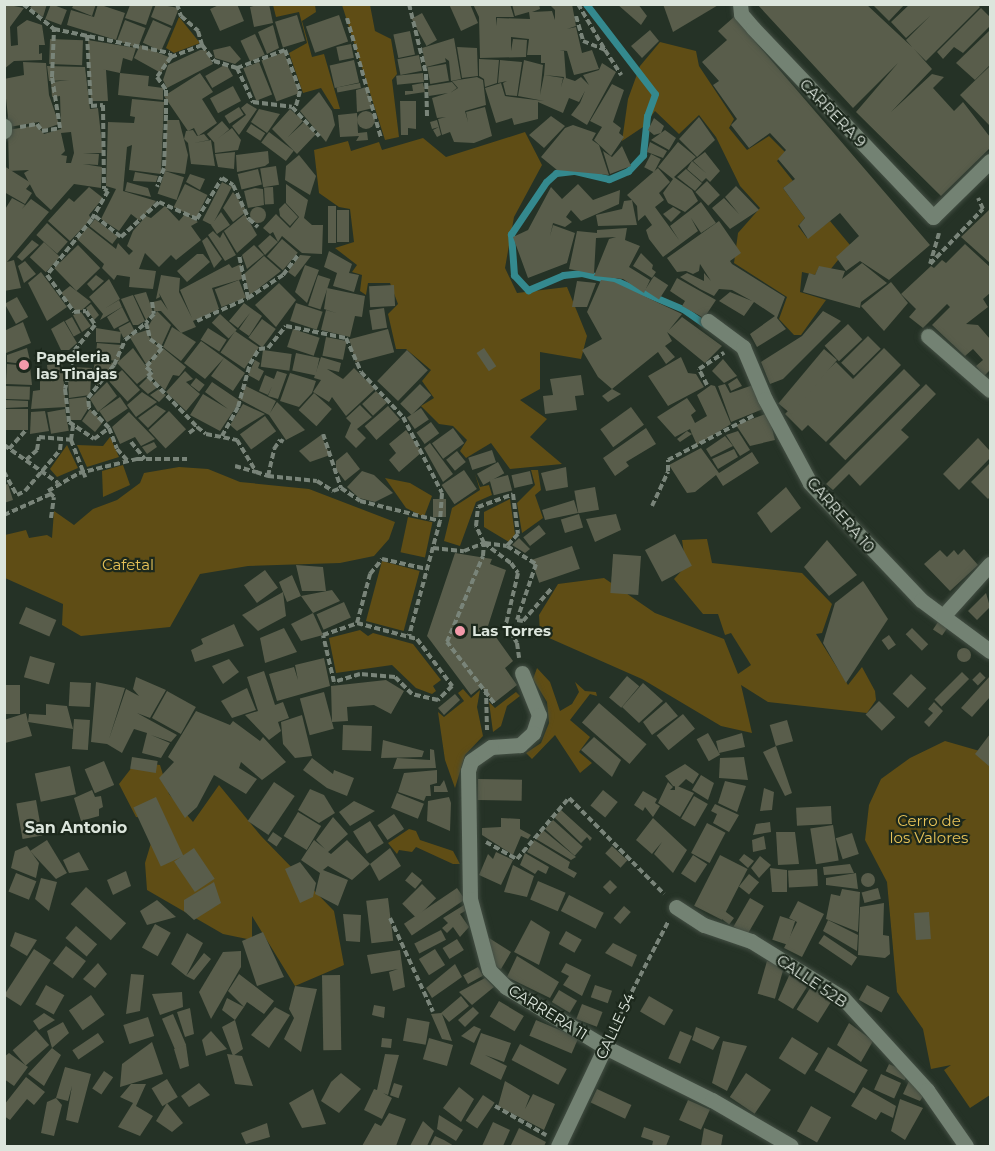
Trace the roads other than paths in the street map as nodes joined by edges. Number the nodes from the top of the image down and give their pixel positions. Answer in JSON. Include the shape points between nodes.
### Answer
{"nodes":[{"id":1,"x":740,"y":4,"type":"edge"},
{"id":2,"x":4,"y":126,"type":"edge"},
{"id":3,"x":4,"y":131,"type":"edge"},
{"id":4,"x":990,"y":161,"type":"edge"},
{"id":5,"x":708,"y":321,"type":"dead end"},
{"id":6,"x":928,"y":336,"type":"dead end"},
{"id":7,"x":990,"y":390,"type":"edge"},
{"id":8,"x":990,"y":564,"type":"edge"},
{"id":9,"x":944,"y":615,"type":"junction"},
{"id":10,"x":990,"y":651,"type":"edge"},
{"id":11,"x":522,"y":673,"type":"road end"},
{"id":12,"x":676,"y":907,"type":"road end"},
{"id":13,"x":605,"y":1047,"type":"junction"},
{"id":14,"x":559,"y":1145,"type":"edge"},
{"id":15,"x":791,"y":1146,"type":"edge"},
{"id":16,"x":966,"y":1146,"type":"edge"}],
"edges":[{"from":1,"to":4,"type":"street","name":"CARRERA 9","via":[[741,14],[753,28],[940,220]]},
{"from":2,"to":3,"type":"street"},
{"from":5,"to":9,"type":"street","name":"CARRERA 10","via":[[746,354],[810,483],[921,600]]},
{"from":6,"to":7,"type":"street"},
{"from":8,"to":9,"type":"street"},
{"from":9,"to":10,"type":"street","name":"CARRERA 10"},
{"from":11,"to":13,"type":"street","name":"CARRERA 11","via":[[538,715],[533,733],[520,746],[491,747],[471,761],[468,771],[470,899],[489,970],[507,987]]},
{"from":12,"to":16,"type":"street","name":"CALLE 52B","via":[[704,925],[751,941],[843,998],[926,1089]]},
{"from":13,"to":14,"type":"street","name":"CALLE 54"},
{"from":13,"to":15,"type":"street","name":"CARRERA 11","via":[[712,1100]]}]}
